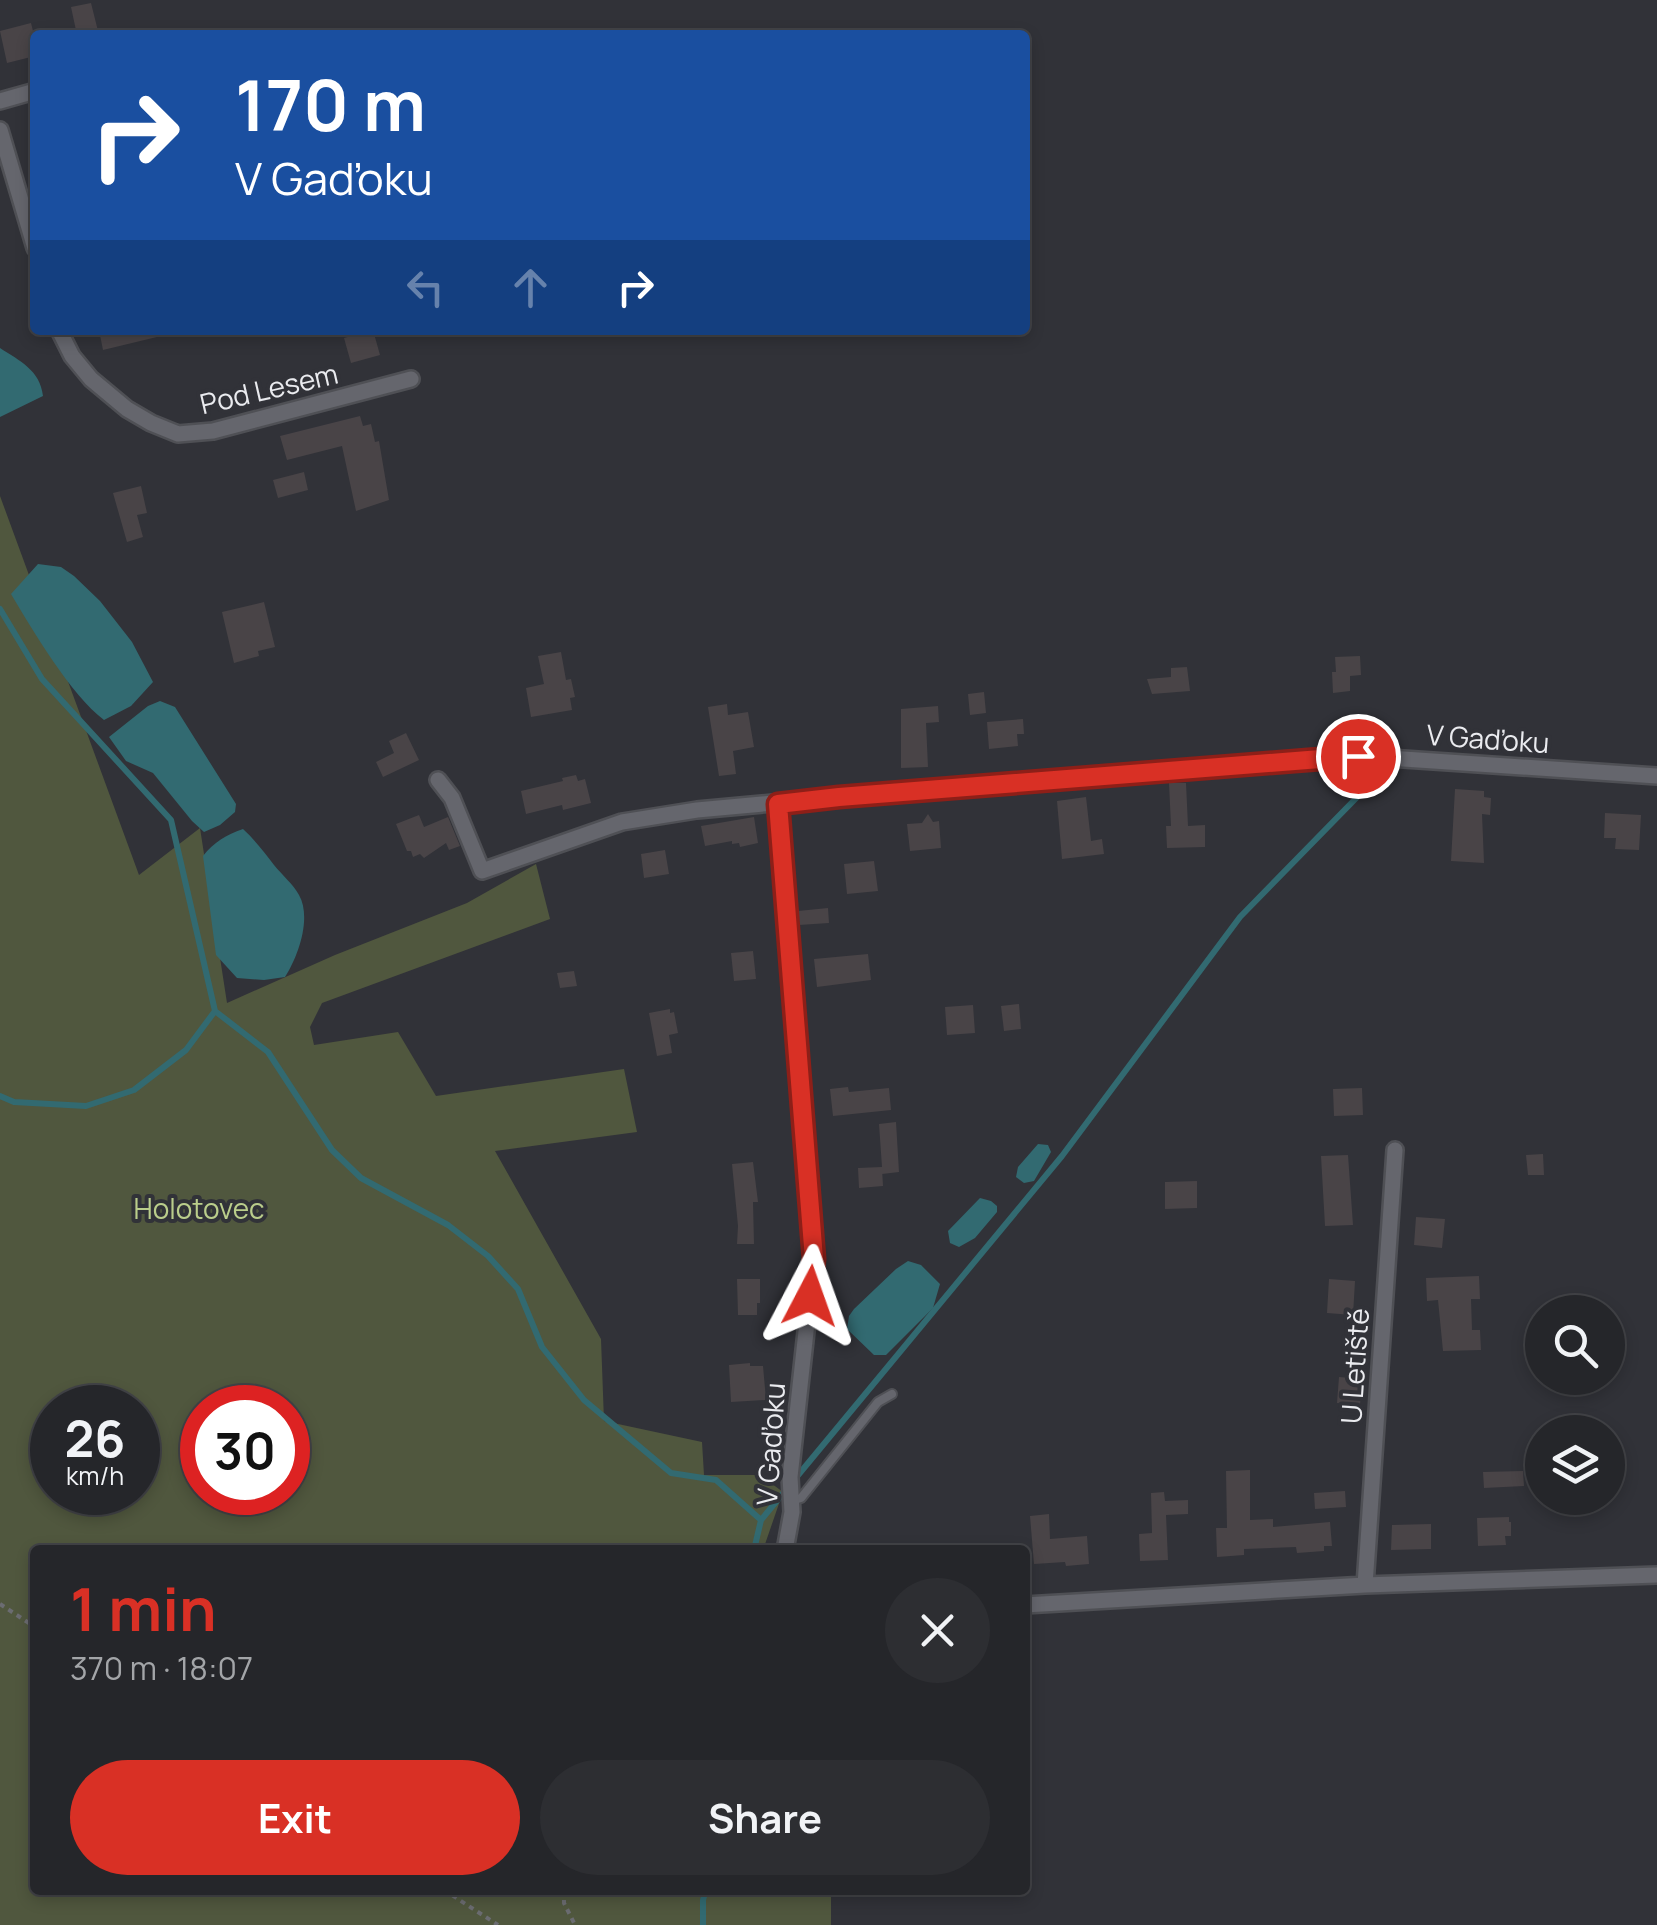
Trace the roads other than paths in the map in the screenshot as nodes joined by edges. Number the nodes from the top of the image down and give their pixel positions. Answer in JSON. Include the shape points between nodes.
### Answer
{"nodes":[{"id":1,"x":30,"y":93,"type":"edge"},
{"id":2,"x":0,"y":101,"type":"edge"},
{"id":3,"x":0,"y":130,"type":"edge"},
{"id":4,"x":30,"y":231,"type":"edge"},
{"id":5,"x":62,"y":335,"type":"edge"},
{"id":6,"x":412,"y":379,"type":"dead end"},
{"id":7,"x":1657,"y":776,"type":"edge"},
{"id":8,"x":438,"y":780,"type":"dead end"},
{"id":9,"x":778,"y":804,"type":"junction"},
{"id":10,"x":1395,"y":1150,"type":"dead end"},
{"id":11,"x":892,"y":1394,"type":"dead end"},
{"id":12,"x":791,"y":1501,"type":"junction"},
{"id":13,"x":786,"y":1545,"type":"edge"},
{"id":14,"x":1657,"y":1575,"type":"edge"},
{"id":15,"x":1364,"y":1585,"type":"junction"},
{"id":16,"x":1030,"y":1604,"type":"edge"}],
"edges":[{"from":1,"to":2,"type":"street"},
{"from":3,"to":4,"type":"street"},
{"from":5,"to":6,"type":"street","name":"Pod Lesem","via":[[91,379],[127,408],[178,434],[213,431]]},
{"from":7,"to":9,"type":"street","name":"V Gaďoku","via":[[1358,756]]},
{"from":8,"to":9,"type":"street","name":"V Gaďoku","via":[[482,871],[622,822]]},
{"from":9,"to":12,"type":"street","name":"V Gaďoku","via":[[814,1259]]},
{"from":10,"to":15,"type":"street","name":"U Letiště"},
{"from":11,"to":12,"type":"lane","via":[[878,1402],[801,1498]]},
{"from":12,"to":13,"type":"street","name":"V Gaďoku"},
{"from":14,"to":15,"type":"street"},
{"from":15,"to":16,"type":"street"}]}
